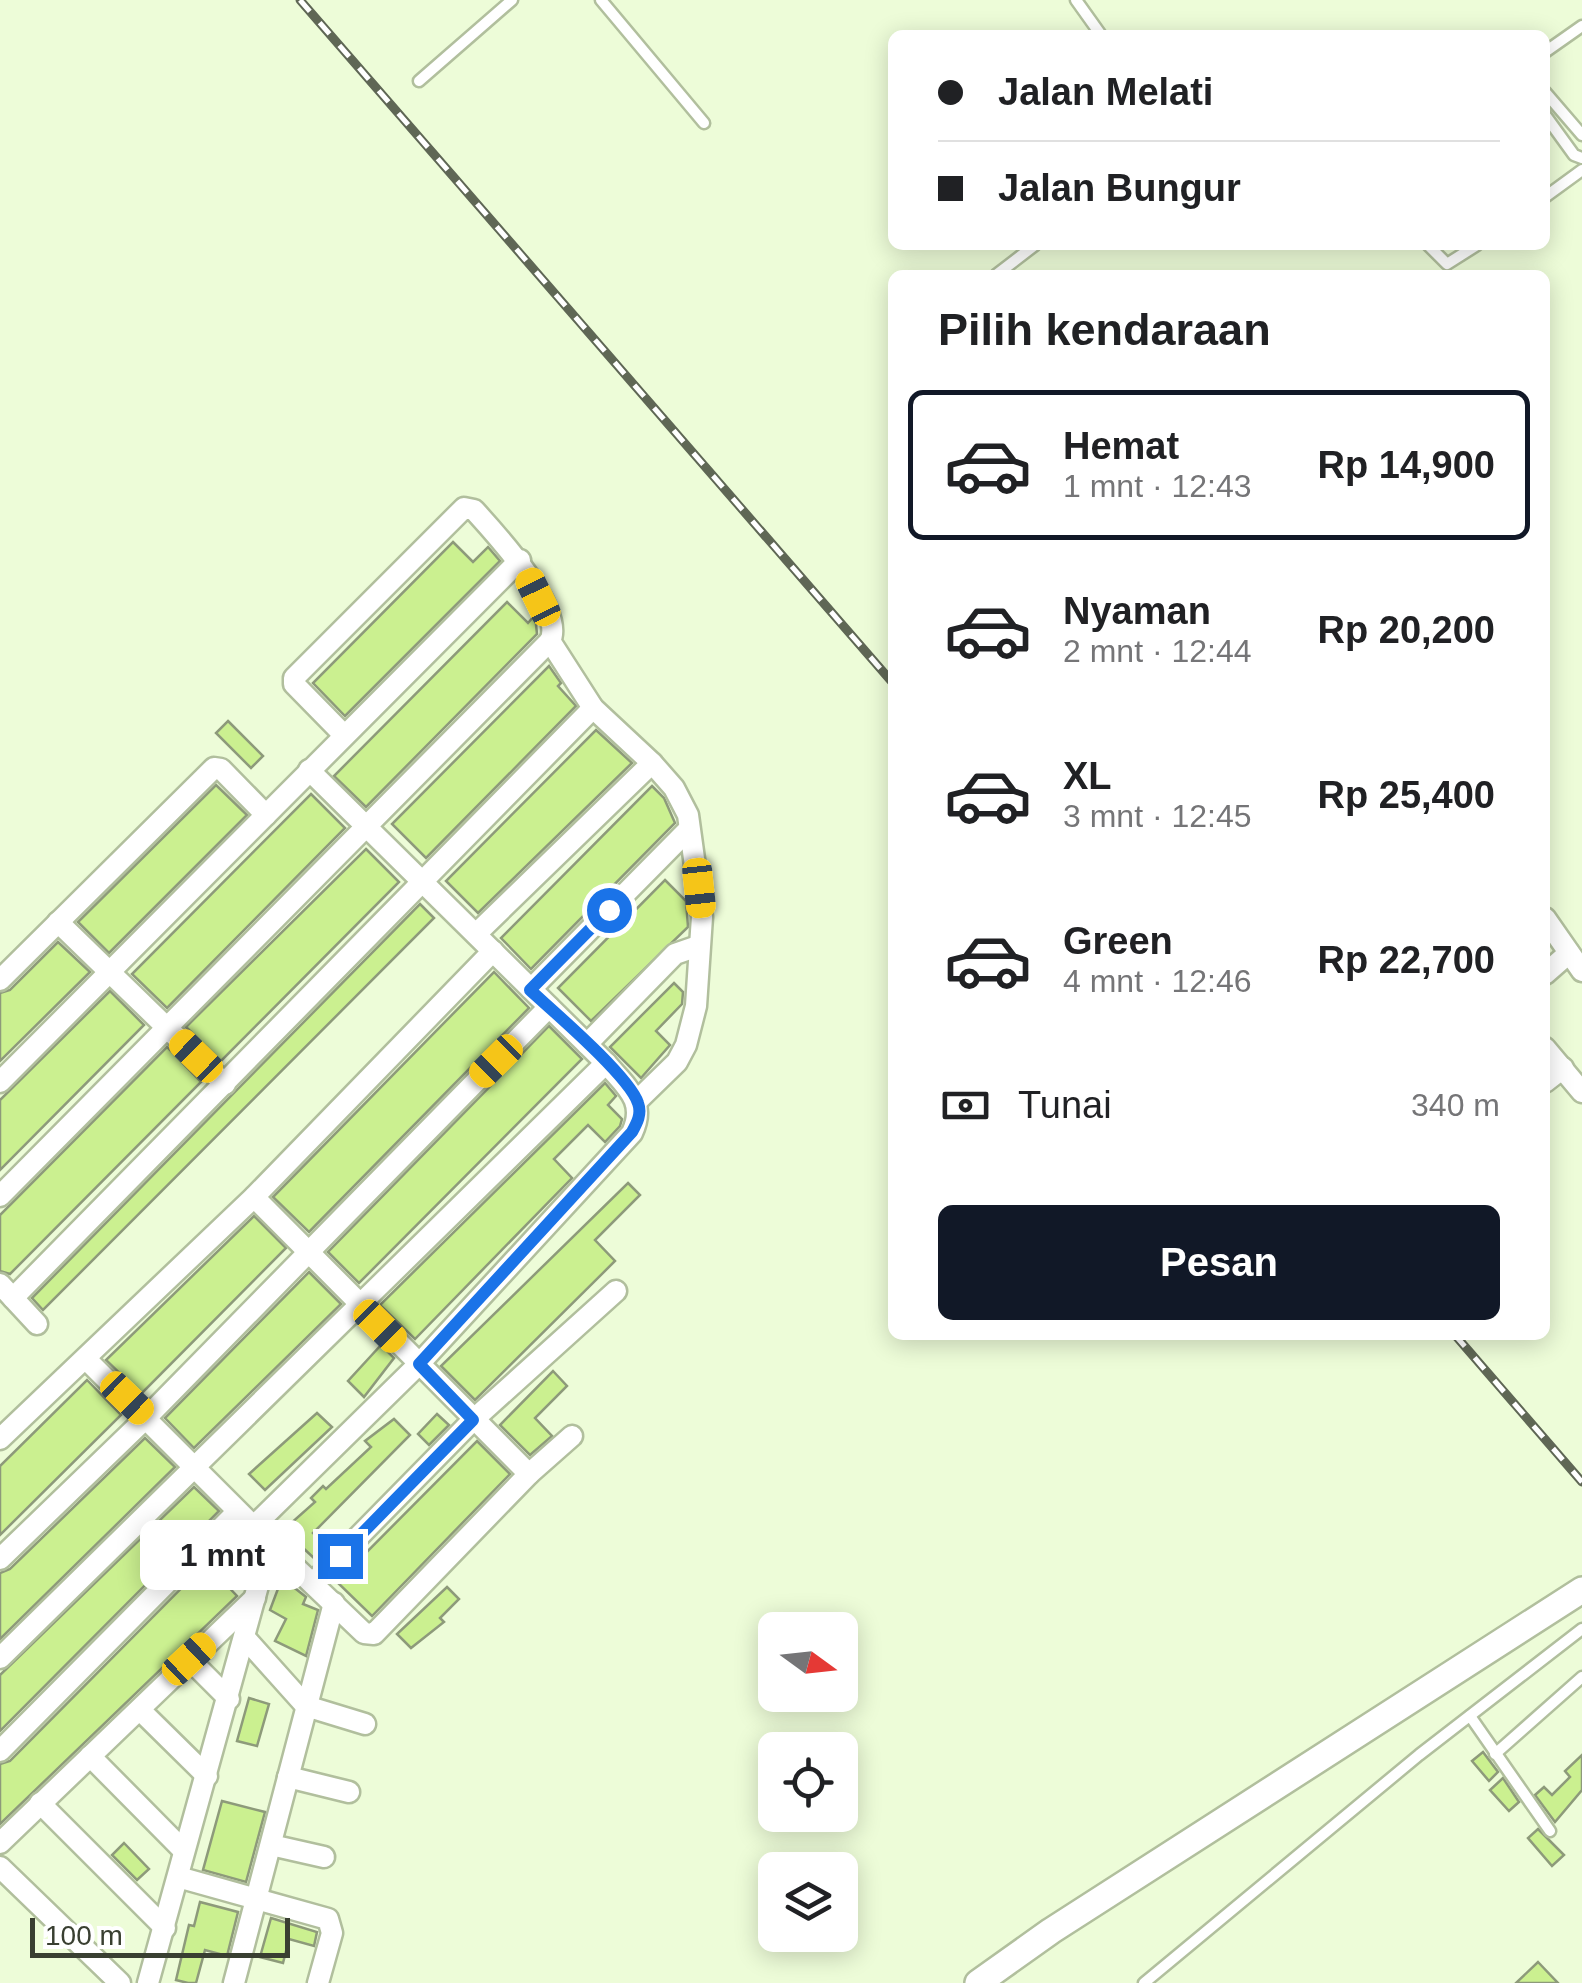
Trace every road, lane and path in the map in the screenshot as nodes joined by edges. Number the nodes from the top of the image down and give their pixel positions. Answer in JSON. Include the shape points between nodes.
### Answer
{"nodes":[{"id":1,"x":512,"y":0,"type":"edge"},
{"id":2,"x":602,"y":0,"type":"edge"},
{"id":3,"x":1076,"y":0,"type":"edge"},
{"id":4,"x":1582,"y":26,"type":"edge"},
{"id":5,"x":1097,"y":30,"type":"edge"},
{"id":6,"x":1550,"y":48,"type":"edge"},
{"id":7,"x":419,"y":81,"type":"dead end"},
{"id":8,"x":1550,"y":98,"type":"edge"},
{"id":9,"x":1550,"y":122,"type":"edge"},
{"id":10,"x":704,"y":123,"type":"dead end"},
{"id":11,"x":1582,"y":135,"type":"edge"},
{"id":12,"x":1582,"y":158,"type":"edge"},
{"id":13,"x":1582,"y":170,"type":"edge"},
{"id":14,"x":1550,"y":192,"type":"edge"},
{"id":15,"x":1028,"y":250,"type":"edge"},
{"id":16,"x":1433,"y":250,"type":"edge"},
{"id":17,"x":1469,"y":250,"type":"edge"},
{"id":18,"x":1002,"y":270,"type":"edge"},
{"id":19,"x":520,"y":560,"type":"junction"},
{"id":20,"x":550,"y":642,"type":"junction"},
{"id":21,"x":593,"y":708,"type":"junction"},
{"id":22,"x":342,"y":734,"type":"junction"},
{"id":23,"x":652,"y":763,"type":"junction"},
{"id":24,"x":309,"y":770,"type":"junction"},
{"id":25,"x":266,"y":815,"type":"junction"},
{"id":26,"x":368,"y":823,"type":"junction"},
{"id":27,"x":688,"y":830,"type":"junction"},
{"id":28,"x":422,"y":880,"type":"junction"},
{"id":29,"x":58,"y":922,"type":"junction"},
{"id":30,"x":1550,"y":925,"type":"edge"},
{"id":31,"x":476,"y":934,"type":"junction"},
{"id":32,"x":698,"y":946,"type":"junction"},
{"id":33,"x":492,"y":951,"type":"junction"},
{"id":34,"x":1569,"y":953,"type":"junction"},
{"id":35,"x":1550,"y":970,"type":"edge"},
{"id":36,"x":1582,"y":971,"type":"edge"},
{"id":37,"x":109,"y":974,"type":"junction"},
{"id":38,"x":0,"y":980,"type":"edge"},
{"id":39,"x":530,"y":990,"type":"junction"},
{"id":40,"x":549,"y":1007,"type":"junction"},
{"id":41,"x":168,"y":1028,"type":"junction"},
{"id":42,"x":586,"y":1044,"type":"junction"},
{"id":43,"x":1550,"y":1054,"type":"edge"},
{"id":44,"x":606,"y":1063,"type":"junction"},
{"id":45,"x":1563,"y":1068,"type":"junction"},
{"id":46,"x":1550,"y":1078,"type":"edge"},
{"id":47,"x":0,"y":1082,"type":"edge"},
{"id":48,"x":225,"y":1084,"type":"junction"},
{"id":49,"x":1582,"y":1092,"type":"edge"},
{"id":50,"x":638,"y":1100,"type":"junction"},
{"id":51,"x":0,"y":1196,"type":"edge"},
{"id":52,"x":254,"y":1197,"type":"junction"},
{"id":53,"x":309,"y":1250,"type":"junction"},
{"id":54,"x":7,"y":1291,"type":"edge"},
{"id":55,"x":616,"y":1291,"type":"dead end"},
{"id":56,"x":362,"y":1306,"type":"junction"},
{"id":57,"x":36,"y":1324,"type":"dead end"},
{"id":58,"x":87,"y":1360,"type":"junction"},
{"id":59,"x":419,"y":1364,"type":"junction"},
{"id":60,"x":147,"y":1418,"type":"junction"},
{"id":61,"x":473,"y":1420,"type":"junction"},
{"id":62,"x":3,"y":1430,"type":"edge"},
{"id":63,"x":572,"y":1436,"type":"dead end"},
{"id":64,"x":193,"y":1467,"type":"junction"},
{"id":65,"x":529,"y":1474,"type":"junction"},
{"id":66,"x":237,"y":1512,"type":"junction"},
{"id":67,"x":253,"y":1528,"type":"junction"},
{"id":68,"x":277,"y":1550,"type":"junction"},
{"id":69,"x":0,"y":1559,"type":"edge"},
{"id":70,"x":313,"y":1582,"type":"junction"},
{"id":71,"x":1582,"y":1590,"type":"edge"},
{"id":72,"x":255,"y":1598,"type":"junction"},
{"id":73,"x":334,"y":1603,"type":"junction"},
{"id":74,"x":1582,"y":1629,"type":"edge"},
{"id":75,"x":246,"y":1640,"type":"junction"},
{"id":76,"x":0,"y":1658,"type":"edge"},
{"id":77,"x":189,"y":1659,"type":"junction"},
{"id":78,"x":1582,"y":1677,"type":"edge"},
{"id":79,"x":228,"y":1700,"type":"junction"},
{"id":80,"x":306,"y":1706,"type":"junction"},
{"id":81,"x":141,"y":1712,"type":"junction"},
{"id":82,"x":1470,"y":1716,"type":"junction"},
{"id":83,"x":365,"y":1724,"type":"dead end"},
{"id":84,"x":0,"y":1751,"type":"edge"},
{"id":85,"x":1495,"y":1754,"type":"junction"},
{"id":86,"x":90,"y":1756,"type":"junction"},
{"id":87,"x":206,"y":1776,"type":"junction"},
{"id":88,"x":288,"y":1778,"type":"junction"},
{"id":89,"x":349,"y":1792,"type":"dead end"},
{"id":90,"x":40,"y":1802,"type":"junction"},
{"id":91,"x":1550,"y":1831,"type":"dead end"},
{"id":92,"x":0,"y":1843,"type":"edge"},
{"id":93,"x":271,"y":1845,"type":"junction"},
{"id":94,"x":184,"y":1851,"type":"junction"},
{"id":95,"x":324,"y":1858,"type":"dead end"},
{"id":96,"x":0,"y":1867,"type":"edge"},
{"id":97,"x":178,"y":1878,"type":"junction"},
{"id":98,"x":258,"y":1898,"type":"junction"},
{"id":99,"x":165,"y":1928,"type":"junction"},
{"id":100,"x":120,"y":1983,"type":"edge"},
{"id":101,"x":148,"y":1983,"type":"edge"},
{"id":102,"x":234,"y":1983,"type":"edge"},
{"id":103,"x":318,"y":1983,"type":"edge"},
{"id":104,"x":978,"y":1983,"type":"edge"},
{"id":105,"x":1144,"y":1983,"type":"edge"}],
"edges":[{"from":1,"to":7,"type":"lane"},
{"from":2,"to":10,"type":"lane"},
{"from":3,"to":5,"type":"lane"},
{"from":4,"to":6,"type":"lane"},
{"from":8,"to":11,"type":"lane"},
{"from":9,"to":12,"type":"lane"},
{"from":13,"to":14,"type":"lane"},
{"from":15,"to":18,"type":"lane"},
{"from":16,"to":17,"type":"lane","via":[[1448,264]]},
{"from":19,"to":20,"type":"street","via":[[553,628]]},
{"from":19,"to":22,"type":"street"},
{"from":19,"to":22,"type":"street","via":[[474,510],[464,508],[294,678]]},
{"from":20,"to":21,"type":"street"},
{"from":20,"to":26,"type":"street"},
{"from":21,"to":23,"type":"street"},
{"from":21,"to":28,"type":"street"},
{"from":22,"to":24,"type":"street"},
{"from":23,"to":27,"type":"street","via":[[674,788]]},
{"from":23,"to":31,"type":"street"},
{"from":24,"to":25,"type":"street"},
{"from":24,"to":26,"type":"street"},
{"from":25,"to":29,"type":"street","via":[[214,768]]},
{"from":25,"to":37,"type":"street"},
{"from":26,"to":28,"type":"street"},
{"from":26,"to":41,"type":"street"},
{"from":27,"to":32,"type":"street","via":[[702,917]]},
{"from":27,"to":39,"type":"street"},
{"from":28,"to":31,"type":"street"},
{"from":28,"to":48,"type":"street"},
{"from":29,"to":37,"type":"street"},
{"from":29,"to":38,"type":"street"},
{"from":30,"to":34,"type":"street"},
{"from":31,"to":33,"type":"street"},
{"from":32,"to":42,"type":"street","via":[[675,954]]},
{"from":32,"to":50,"type":"street","via":[[696,1006],[686,1044],[678,1062]]},
{"from":33,"to":39,"type":"street"},
{"from":33,"to":52,"type":"street"},
{"from":34,"to":35,"type":"street"},
{"from":34,"to":36,"type":"street"},
{"from":37,"to":41,"type":"street"},
{"from":37,"to":47,"type":"street"},
{"from":39,"to":40,"type":"street"},
{"from":40,"to":42,"type":"street"},
{"from":40,"to":53,"type":"street"},
{"from":41,"to":48,"type":"street"},
{"from":41,"to":51,"type":"street"},
{"from":42,"to":44,"type":"street"},
{"from":43,"to":45,"type":"street"},
{"from":44,"to":50,"type":"street"},
{"from":44,"to":56,"type":"street"},
{"from":45,"to":46,"type":"street"},
{"from":45,"to":49,"type":"street"},
{"from":48,"to":54,"type":"street"},
{"from":50,"to":59,"type":"street","via":[[632,1132]]},
{"from":52,"to":53,"type":"street"},
{"from":52,"to":58,"type":"street"},
{"from":53,"to":56,"type":"street"},
{"from":53,"to":60,"type":"street"},
{"from":54,"to":57,"type":"street"},
{"from":55,"to":61,"type":"street"},
{"from":56,"to":59,"type":"street"},
{"from":56,"to":64,"type":"street"},
{"from":58,"to":60,"type":"street"},
{"from":58,"to":62,"type":"street"},
{"from":59,"to":61,"type":"street"},
{"from":59,"to":67,"type":"street"},
{"from":60,"to":64,"type":"street"},
{"from":60,"to":69,"type":"street"},
{"from":61,"to":65,"type":"street"},
{"from":61,"to":70,"type":"street"},
{"from":63,"to":65,"type":"street"},
{"from":64,"to":66,"type":"street"},
{"from":64,"to":76,"type":"street"},
{"from":65,"to":73,"type":"street","via":[[374,1634],[364,1634]]},
{"from":66,"to":67,"type":"street"},
{"from":66,"to":84,"type":"street"},
{"from":67,"to":68,"type":"street"},
{"from":68,"to":70,"type":"street"},
{"from":68,"to":72,"type":"street"},
{"from":70,"to":73,"type":"street"},
{"from":71,"to":104,"type":"street"},
{"from":72,"to":75,"type":"street"},
{"from":72,"to":77,"type":"street"},
{"from":73,"to":80,"type":"street"},
{"from":74,"to":82,"type":"lane"},
{"from":75,"to":79,"type":"street"},
{"from":75,"to":80,"type":"street"},
{"from":77,"to":79,"type":"street"},
{"from":77,"to":81,"type":"street"},
{"from":78,"to":85,"type":"lane"},
{"from":79,"to":87,"type":"street"},
{"from":80,"to":83,"type":"street"},
{"from":80,"to":88,"type":"street"},
{"from":81,"to":86,"type":"street"},
{"from":81,"to":87,"type":"street"},
{"from":82,"to":85,"type":"lane"},
{"from":82,"to":105,"type":"lane"},
{"from":85,"to":91,"type":"lane"},
{"from":86,"to":90,"type":"street"},
{"from":86,"to":94,"type":"street"},
{"from":87,"to":94,"type":"street"},
{"from":88,"to":89,"type":"street"},
{"from":88,"to":93,"type":"street"},
{"from":90,"to":92,"type":"street"},
{"from":90,"to":99,"type":"street"},
{"from":93,"to":95,"type":"street"},
{"from":93,"to":98,"type":"street"},
{"from":94,"to":97,"type":"street"},
{"from":96,"to":100,"type":"street"},
{"from":97,"to":98,"type":"street"},
{"from":97,"to":99,"type":"street"},
{"from":98,"to":102,"type":"street"},
{"from":98,"to":103,"type":"street","via":[[328,1919],[332,1933]]},
{"from":99,"to":101,"type":"street"}]}
